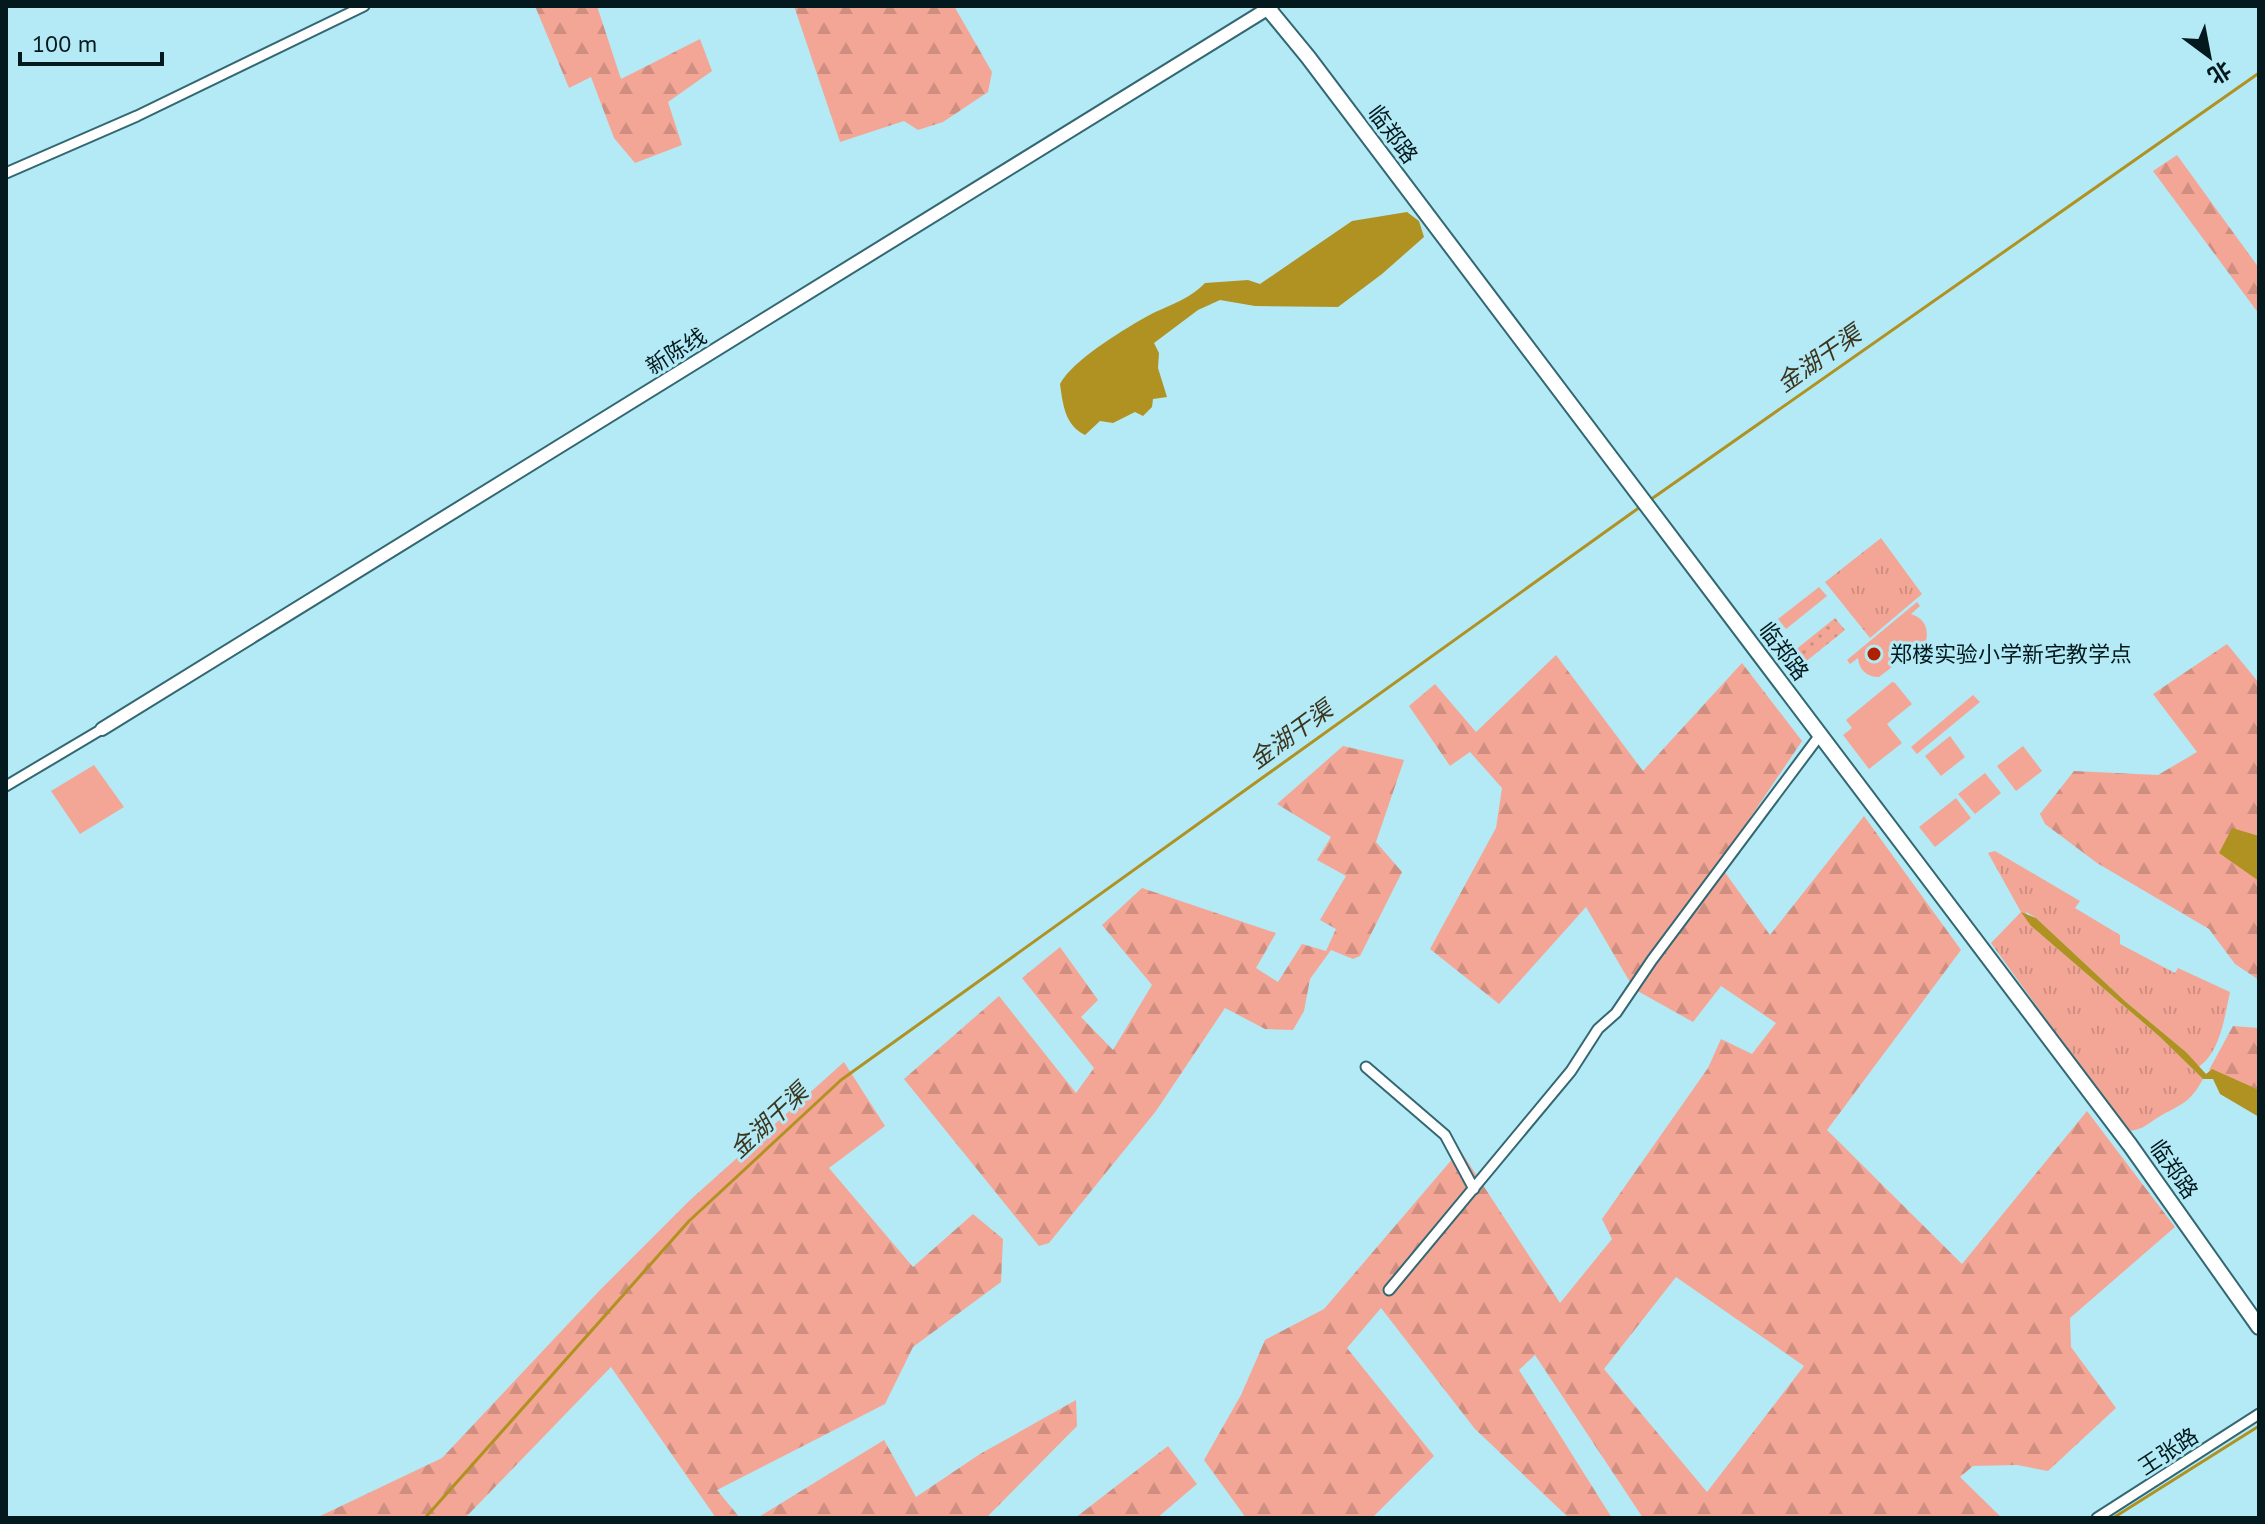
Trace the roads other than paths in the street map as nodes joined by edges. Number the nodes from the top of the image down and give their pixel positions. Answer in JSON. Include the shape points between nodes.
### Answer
{"nodes":[{"id":1,"x":364,"y":6,"type":"edge"},
{"id":2,"x":1269,"y":7,"type":"edge"},
{"id":3,"x":6,"y":173,"type":"edge"},
{"id":4,"x":102,"y":729,"type":"joint"},
{"id":5,"x":1820,"y":735,"type":"junction"},
{"id":6,"x":6,"y":786,"type":"edge"},
{"id":7,"x":1366,"y":1067,"type":"dead end"},
{"id":8,"x":1474,"y":1189,"type":"junction"},
{"id":9,"x":1389,"y":1290,"type":"dead end"},
{"id":10,"x":2259,"y":1327,"type":"edge"},
{"id":11,"x":2259,"y":1414,"type":"edge"},
{"id":12,"x":2097,"y":1518,"type":"edge"}],
"edges":[{"from":1,"to":3,"type":"street"},
{"from":2,"to":4,"type":"street","name":"新陈线"},
{"from":2,"to":5,"type":"main road","name":"临郑路"},
{"from":4,"to":6,"type":"street"},
{"from":5,"to":8,"type":"street","via":[[1616,1013]]},
{"from":5,"to":10,"type":"main road","name":"临郑路","via":[[2130,1145]]},
{"from":7,"to":8,"type":"street","via":[[1445,1135]]},
{"from":8,"to":9,"type":"street"},
{"from":11,"to":12,"type":"street","name":"王张路"}]}
